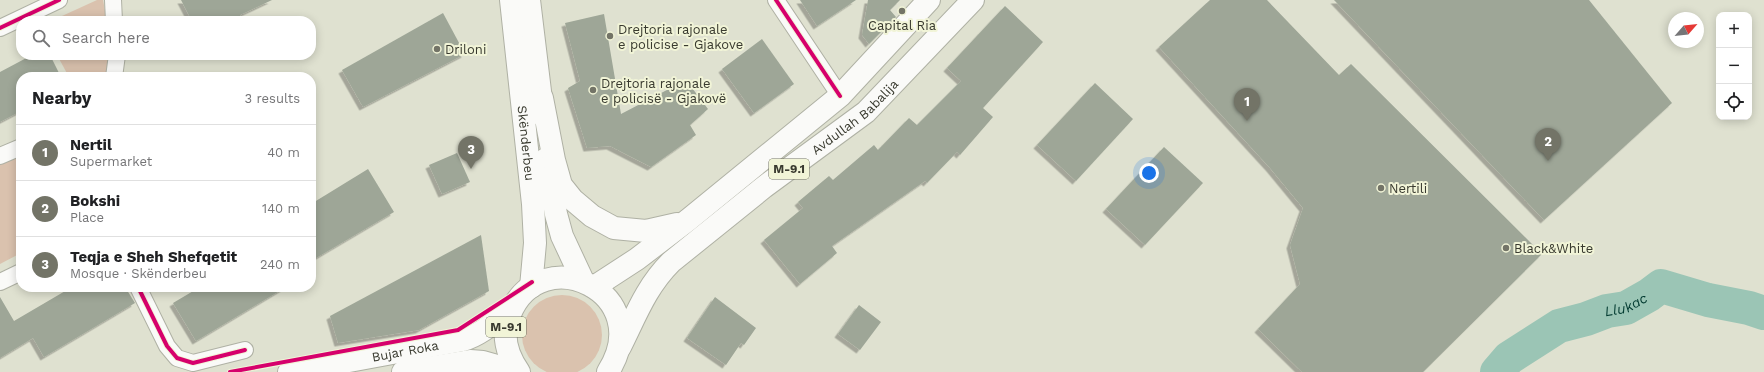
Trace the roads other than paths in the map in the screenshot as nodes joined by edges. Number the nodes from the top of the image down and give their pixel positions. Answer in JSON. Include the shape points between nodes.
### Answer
{"nodes":[{"id":1,"x":60,"y":0,"type":"edge"},
{"id":2,"x":113,"y":0,"type":"edge"},
{"id":3,"x":511,"y":0,"type":"edge"},
{"id":4,"x":529,"y":0,"type":"edge"},
{"id":5,"x":776,"y":0,"type":"edge"},
{"id":6,"x":929,"y":0,"type":"edge"},
{"id":7,"x":973,"y":0,"type":"edge"},
{"id":8,"x":26,"y":16,"type":"edge"},
{"id":9,"x":114,"y":16,"type":"edge"},
{"id":10,"x":16,"y":21,"type":"edge"},
{"id":11,"x":0,"y":28,"type":"edge"},
{"id":12,"x":116,"y":60,"type":"edge"},
{"id":13,"x":115,"y":72,"type":"edge"},
{"id":14,"x":840,"y":96,"type":"junction"},
{"id":15,"x":542,"y":98,"type":"junction"},
{"id":16,"x":16,"y":149,"type":"edge"},
{"id":17,"x":0,"y":156,"type":"edge"},
{"id":18,"x":688,"y":220,"type":"junction"},
{"id":19,"x":16,"y":274,"type":"edge"},
{"id":20,"x":0,"y":282,"type":"edge"},
{"id":21,"x":589,"y":284,"type":"junction"},
{"id":22,"x":531,"y":287,"type":"junction"},
{"id":23,"x":140,"y":292,"type":"edge"},
{"id":24,"x":512,"y":308,"type":"junction"},
{"id":25,"x":620,"y":347,"type":"junction"},
{"id":26,"x":245,"y":350,"type":"dead end"},
{"id":27,"x":289,"y":372,"type":"edge"},
{"id":28,"x":403,"y":372,"type":"edge"},
{"id":29,"x":518,"y":372,"type":"edge"},
{"id":30,"x":608,"y":372,"type":"edge"}],
"edges":[{"from":1,"to":8,"type":"street"},
{"from":2,"to":9,"type":"street"},
{"from":3,"to":22,"type":"main road","name":"Skënderbeu","via":[[534,204],[535,243]]},
{"from":4,"to":15,"type":"main road","name":"Skënderbeu"},
{"from":5,"to":14,"type":"street"},
{"from":6,"to":14,"type":"main road","name":"Avdullah Babalija","number":"M-9.1"},
{"from":7,"to":25,"type":"main road","name":"Avdullah Babalija","number":"M-9.1","via":[[866,112],[671,262],[648,290]]},
{"from":10,"to":11,"type":"street"},
{"from":12,"to":13,"type":"street"},
{"from":14,"to":18,"type":"main road","name":"Avdullah Babalija","number":"M-9.1"},
{"from":15,"to":18,"type":"main road","via":[[561,185],[572,200],[592,216],[614,228],[646,231]]},
{"from":15,"to":21,"type":"main road","name":"Skënderbeu","via":[[546,152],[556,214],[562,236]]},
{"from":16,"to":17,"type":"street"},
{"from":18,"to":21,"type":"main road","name":"Avdullah Babalija","number":"M-9.1","via":[[637,259]]},
{"from":19,"to":20,"type":"street"},
{"from":21,"to":22,"type":"main road","number":"M-9.1","via":[[570,278],[556,278]]},
{"from":21,"to":25,"type":"main road","number":"M-9.1","via":[[605,296],[613,307],[619,320]]},
{"from":22,"to":24,"type":"main road","number":"M-9.1"},
{"from":23,"to":26,"type":"street","via":[[167,346],[177,358],[193,363]]},
{"from":24,"to":27,"type":"main road","name":"Bujar Roka","number":"M-9.1","via":[[474,337]]},
{"from":24,"to":29,"type":"main road","number":"M-9.1","via":[[508,318],[506,341]]},
{"from":25,"to":30,"type":"main road","number":"M-9.1"},
{"from":28,"to":29,"type":"main road","name":"Bujar Roka","number":"M-9.1","via":[[470,361]]}]}
